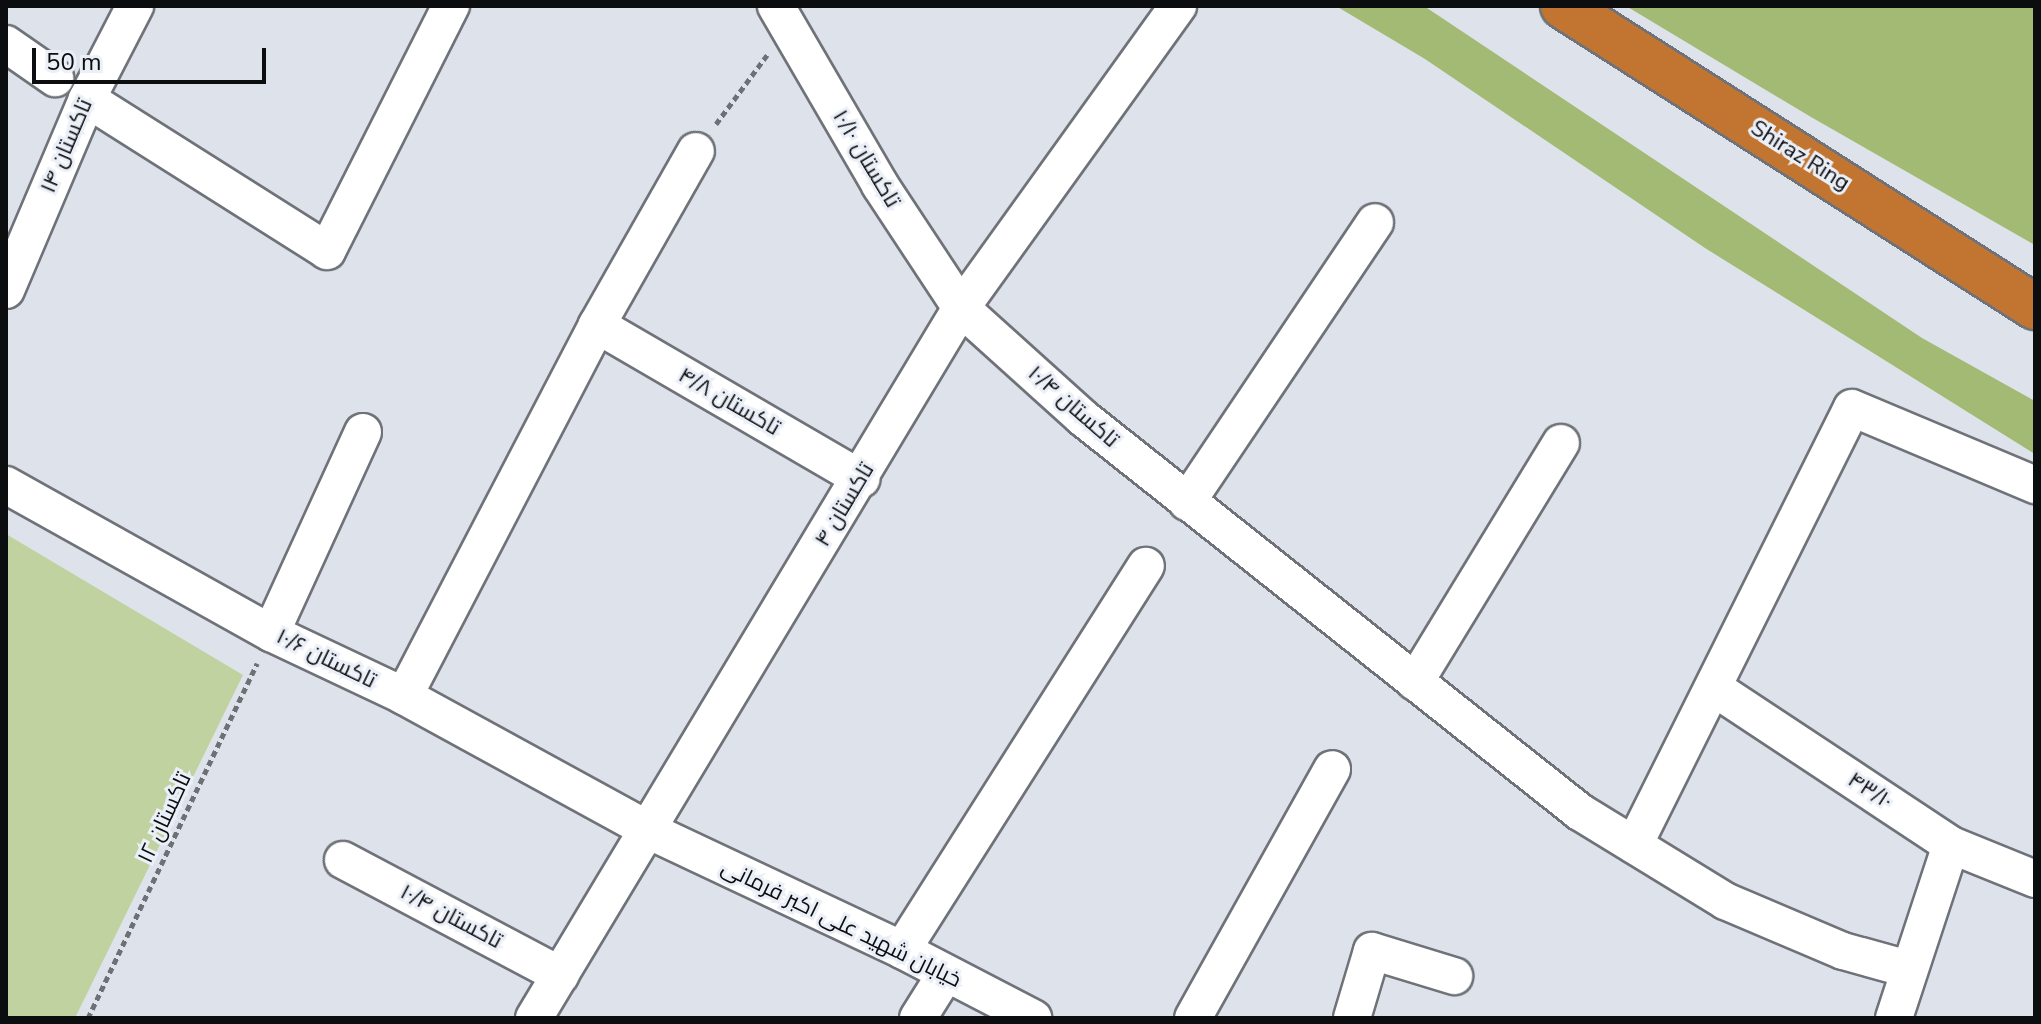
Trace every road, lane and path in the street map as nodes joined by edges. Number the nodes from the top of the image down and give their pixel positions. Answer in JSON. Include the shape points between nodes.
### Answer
{"nodes":[{"id":1,"x":135,"y":6,"type":"edge"},
{"id":2,"x":451,"y":6,"type":"edge"},
{"id":3,"x":1178,"y":6,"type":"edge"},
{"id":4,"x":1563,"y":6,"type":"edge"},
{"id":5,"x":782,"y":16,"type":"edge"},
{"id":6,"x":6,"y":44,"type":"edge"},
{"id":7,"x":55,"y":78,"type":"dead end"},
{"id":8,"x":87,"y":99,"type":"junction"},
{"id":9,"x":696,"y":151,"type":"joint"},
{"id":10,"x":1375,"y":222,"type":"dead end"},
{"id":11,"x":6,"y":290,"type":"edge"},
{"id":12,"x":2035,"y":307,"type":"edge"},
{"id":13,"x":961,"y":308,"type":"junction"},
{"id":14,"x":597,"y":325,"type":"junction"},
{"id":15,"x":363,"y":432,"type":"dead end"},
{"id":16,"x":1561,"y":443,"type":"dead end"},
{"id":17,"x":862,"y":479,"type":"junction"},
{"id":18,"x":6,"y":485,"type":"edge"},
{"id":19,"x":2035,"y":485,"type":"edge"},
{"id":20,"x":1187,"y":502,"type":"junction"},
{"id":21,"x":1146,"y":566,"type":"dead end"},
{"id":22,"x":271,"y":633,"type":"junction"},
{"id":23,"x":1415,"y":682,"type":"junction"},
{"id":24,"x":1714,"y":688,"type":"junction"},
{"id":25,"x":404,"y":696,"type":"junction"},
{"id":26,"x":1332,"y":769,"type":"dead end"},
{"id":27,"x":648,"y":830,"type":"junction"},
{"id":28,"x":1634,"y":845,"type":"junction"},
{"id":29,"x":1951,"y":845,"type":"junction"},
{"id":30,"x":343,"y":860,"type":"dead end"},
{"id":31,"x":2035,"y":879,"type":"edge"},
{"id":32,"x":902,"y":950,"type":"junction"},
{"id":33,"x":1908,"y":969,"type":"junction"},
{"id":34,"x":560,"y":975,"type":"junction"},
{"id":35,"x":945,"y":975,"type":"junction"},
{"id":36,"x":1454,"y":976,"type":"dead end"},
{"id":37,"x":88,"y":1018,"type":"edge"},
{"id":38,"x":534,"y":1018,"type":"edge"},
{"id":39,"x":918,"y":1018,"type":"edge"},
{"id":40,"x":1033,"y":1018,"type":"edge"},
{"id":41,"x":1193,"y":1018,"type":"edge"},
{"id":42,"x":1352,"y":1018,"type":"edge"},
{"id":43,"x":1894,"y":1018,"type":"edge"}],
"edges":[{"from":1,"to":8,"type":"street","name":"تاکستان ۱۴"},
{"from":2,"to":8,"type":"street","via":[[327,251]]},
{"from":3,"to":13,"type":"street","name":"تاکستان ۴"},
{"from":4,"to":12,"type":"highway","name":"Shiraz Ring"},
{"from":5,"to":9,"type":"path"},
{"from":5,"to":13,"type":"street","name":"تاکستان ۱۰/۱۰","via":[[880,185]]},
{"from":6,"to":7,"type":"street"},
{"from":8,"to":11,"type":"street","name":"تاکستان ۱۴"},
{"from":9,"to":14,"type":"street"},
{"from":10,"to":20,"type":"street"},
{"from":13,"to":17,"type":"street","name":"تاکستان ۴"},
{"from":13,"to":20,"type":"street","name":"تاکستان ۱۰/۴","via":[[1083,418]]},
{"from":14,"to":17,"type":"street","name":"تاکستان ۴/۸"},
{"from":14,"to":25,"type":"street"},
{"from":15,"to":22,"type":"street"},
{"from":16,"to":23,"type":"street"},
{"from":17,"to":27,"type":"street","name":"تاکستان ۴"},
{"from":18,"to":22,"type":"street","name":"تاکستان ۱۰/۶"},
{"from":19,"to":24,"type":"street","via":[[1852,408]]},
{"from":20,"to":23,"type":"street","name":"تاکستان ۱۰/۴"},
{"from":21,"to":32,"type":"street"},
{"from":22,"to":25,"type":"street","name":"تاکستان ۱۰/۶"},
{"from":22,"to":37,"type":"path","name":"تاکستان ۱۲"},
{"from":23,"to":28,"type":"street","name":"تاکستان ۱۰/۴","via":[[1580,812]]},
{"from":24,"to":28,"type":"street"},
{"from":24,"to":29,"type":"street","name":"۴۳/۱۰"},
{"from":25,"to":27,"type":"street","name":"تاکستان ۱۰/۶"},
{"from":26,"to":41,"type":"street"},
{"from":27,"to":32,"type":"street","name":"خیابان شهید علی اکبر فرمانی"},
{"from":27,"to":34,"type":"street","name":"تاکستان ۴"},
{"from":28,"to":33,"type":"street","name":"تاکستان ۱۰/۴","via":[[1725,901],[1843,951]]},
{"from":29,"to":31,"type":"street","name":"۴۳/۱۰"},
{"from":29,"to":33,"type":"street"},
{"from":30,"to":34,"type":"street","name":"تاکستان ۱۰/۴"},
{"from":32,"to":35,"type":"street","name":"خیابان شهید علی اکبر فرمانی"},
{"from":33,"to":43,"type":"street"},
{"from":34,"to":38,"type":"street","name":"تاکستان ۴"},
{"from":35,"to":39,"type":"street"},
{"from":35,"to":40,"type":"street","name":"خیابان شهید علی اکبر فرمانی"},
{"from":36,"to":42,"type":"street","via":[[1372,951]]}]}
